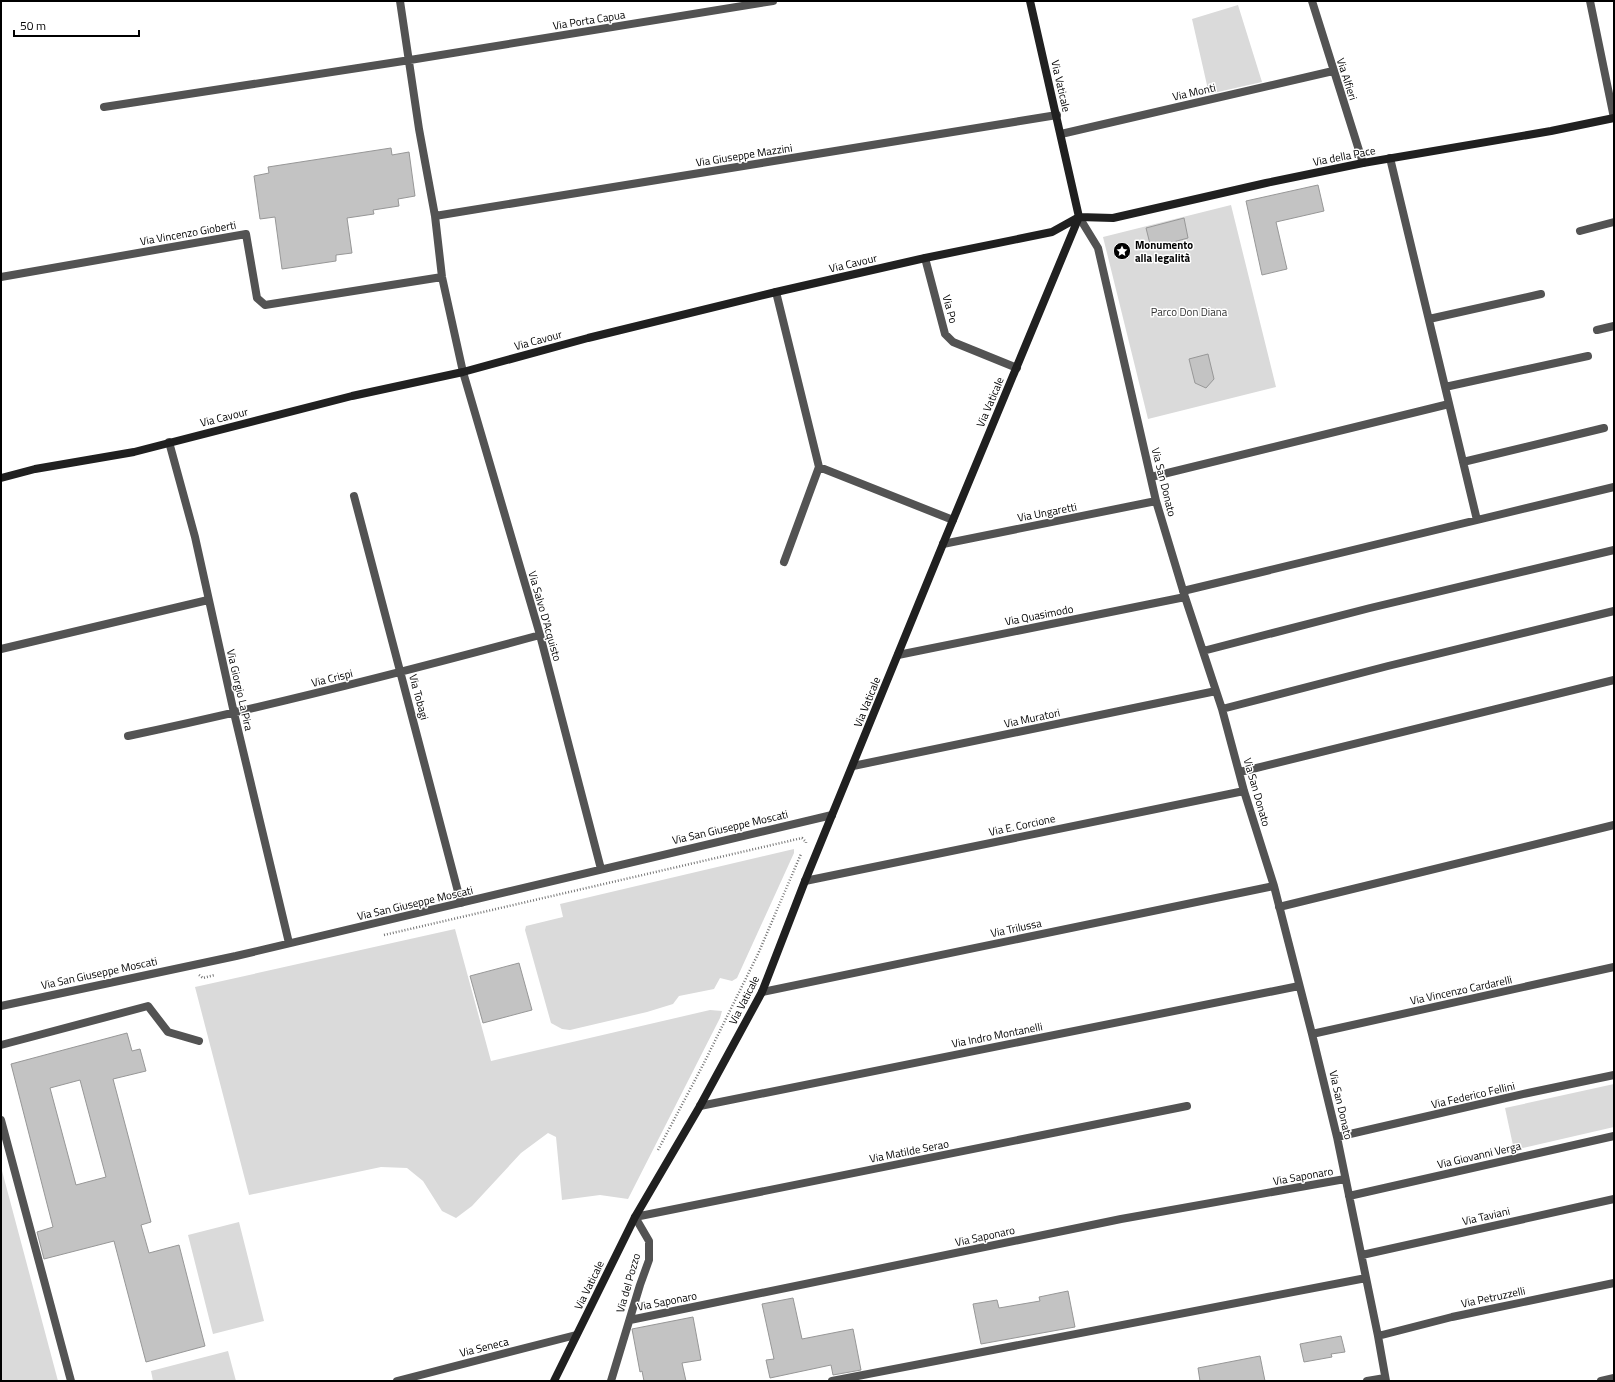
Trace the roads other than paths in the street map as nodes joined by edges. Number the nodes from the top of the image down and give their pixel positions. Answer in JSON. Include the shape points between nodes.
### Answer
{"nodes":[{"id":1,"x":400,"y":1,"type":"edge"},
{"id":2,"x":772,"y":1,"type":"edge"},
{"id":3,"x":1030,"y":1,"type":"edge"},
{"id":4,"x":1312,"y":1,"type":"edge"},
{"id":5,"x":1590,"y":1,"type":"edge"},
{"id":6,"x":410,"y":60,"type":"junction"},
{"id":7,"x":1333,"y":71,"type":"junction"},
{"id":8,"x":104,"y":107,"type":"dead end"},
{"id":9,"x":1057,"y":115,"type":"junction"},
{"id":10,"x":1614,"y":118,"type":"edge"},
{"id":11,"x":1061,"y":134,"type":"junction"},
{"id":12,"x":1390,"y":158,"type":"junction"},
{"id":13,"x":1363,"y":163,"type":"junction"},
{"id":14,"x":435,"y":216,"type":"junction"},
{"id":15,"x":1079,"y":217,"type":"junction"},
{"id":16,"x":1614,"y":222,"type":"edge"},
{"id":17,"x":1580,"y":231,"type":"dead end"},
{"id":18,"x":925,"y":258,"type":"junction"},
{"id":19,"x":1,"y":277,"type":"edge"},
{"id":20,"x":442,"y":277,"type":"junction"},
{"id":21,"x":776,"y":292,"type":"junction"},
{"id":22,"x":1541,"y":294,"type":"dead end"},
{"id":23,"x":1429,"y":319,"type":"junction"},
{"id":24,"x":1614,"y":326,"type":"edge"},
{"id":25,"x":1597,"y":330,"type":"dead end"},
{"id":26,"x":1588,"y":356,"type":"dead end"},
{"id":27,"x":1017,"y":368,"type":"junction"},
{"id":28,"x":464,"y":372,"type":"junction"},
{"id":29,"x":1445,"y":387,"type":"junction"},
{"id":30,"x":1449,"y":404,"type":"junction"},
{"id":31,"x":1604,"y":428,"type":"dead end"},
{"id":32,"x":169,"y":442,"type":"junction"},
{"id":33,"x":1463,"y":462,"type":"junction"},
{"id":34,"x":819,"y":467,"type":"junction"},
{"id":35,"x":1151,"y":477,"type":"junction"},
{"id":36,"x":1,"y":478,"type":"edge"},
{"id":37,"x":1614,"y":487,"type":"edge"},
{"id":38,"x":354,"y":496,"type":"dead end"},
{"id":39,"x":1156,"y":501,"type":"junction"},
{"id":40,"x":953,"y":520,"type":"junction"},
{"id":41,"x":1477,"y":520,"type":"junction"},
{"id":42,"x":943,"y":544,"type":"junction"},
{"id":43,"x":1614,"y":550,"type":"edge"},
{"id":44,"x":784,"y":562,"type":"dead end"},
{"id":45,"x":1184,"y":594,"type":"junction"},
{"id":46,"x":208,"y":600,"type":"junction"},
{"id":47,"x":1614,"y":611,"type":"edge"},
{"id":48,"x":540,"y":635,"type":"junction"},
{"id":49,"x":1,"y":649,"type":"edge"},
{"id":50,"x":1203,"y":651,"type":"junction"},
{"id":51,"x":898,"y":655,"type":"junction"},
{"id":52,"x":401,"y":673,"type":"junction"},
{"id":53,"x":1614,"y":680,"type":"edge"},
{"id":54,"x":1216,"y":691,"type":"junction"},
{"id":55,"x":1222,"y":709,"type":"junction"},
{"id":56,"x":234,"y":714,"type":"junction"},
{"id":57,"x":128,"y":736,"type":"dead end"},
{"id":58,"x":853,"y":766,"type":"junction"},
{"id":59,"x":1240,"y":772,"type":"junction"},
{"id":60,"x":1244,"y":791,"type":"junction"},
{"id":61,"x":832,"y":815,"type":"junction"},
{"id":62,"x":1614,"y":825,"type":"edge"},
{"id":63,"x":601,"y":869,"type":"junction"},
{"id":64,"x":805,"y":881,"type":"junction"},
{"id":65,"x":1274,"y":886,"type":"junction"},
{"id":66,"x":461,"y":904,"type":"junction"},
{"id":67,"x":1279,"y":907,"type":"junction"},
{"id":68,"x":290,"y":943,"type":"junction"},
{"id":69,"x":1614,"y":967,"type":"edge"},
{"id":70,"x":1299,"y":986,"type":"junction"},
{"id":71,"x":762,"y":992,"type":"junction"},
{"id":72,"x":1,"y":1006,"type":"edge"},
{"id":73,"x":1312,"y":1034,"type":"junction"},
{"id":74,"x":199,"y":1041,"type":"dead end"},
{"id":75,"x":1,"y":1045,"type":"edge"},
{"id":76,"x":1614,"y":1075,"type":"edge"},
{"id":77,"x":700,"y":1106,"type":"junction"},
{"id":78,"x":1187,"y":1106,"type":"dead end"},
{"id":79,"x":1,"y":1120,"type":"edge"},
{"id":80,"x":1614,"y":1136,"type":"edge"},
{"id":81,"x":1337,"y":1137,"type":"junction"},
{"id":82,"x":1346,"y":1179,"type":"junction"},
{"id":83,"x":1349,"y":1196,"type":"junction"},
{"id":84,"x":1614,"y":1199,"type":"edge"},
{"id":85,"x":635,"y":1217,"type":"junction"},
{"id":86,"x":1362,"y":1255,"type":"junction"},
{"id":87,"x":1366,"y":1278,"type":"junction"},
{"id":88,"x":1614,"y":1283,"type":"edge"},
{"id":89,"x":630,"y":1320,"type":"junction"},
{"id":90,"x":576,"y":1335,"type":"junction"},
{"id":91,"x":1378,"y":1336,"type":"junction"},
{"id":92,"x":1614,"y":1378,"type":"edge"},
{"id":93,"x":1385,"y":1379,"type":"edge"},
{"id":94,"x":71,"y":1381,"type":"edge"},
{"id":95,"x":397,"y":1381,"type":"edge"},
{"id":96,"x":554,"y":1381,"type":"edge"},
{"id":97,"x":611,"y":1381,"type":"edge"},
{"id":98,"x":832,"y":1381,"type":"edge"},
{"id":99,"x":1367,"y":1381,"type":"edge"},
{"id":100,"x":1601,"y":1381,"type":"edge"}],
"edges":[{"from":1,"to":6,"type":"street","name":"Via Salvo D'Acquisto"},
{"from":2,"to":6,"type":"street","name":"Via Porta Capua"},
{"from":3,"to":9,"type":"street","name":"Via Vaticale"},
{"from":4,"to":7,"type":"street","name":"Via Alfieri"},
{"from":5,"to":10,"type":"street"},
{"from":6,"to":8,"type":"street","name":"Via Porta Capua"},
{"from":6,"to":14,"type":"street","name":"Via Salvo D'Acquisto","via":[[418,129]]},
{"from":7,"to":11,"type":"street","name":"Via Monti"},
{"from":7,"to":13,"type":"street","name":"Via Alfieri"},
{"from":9,"to":11,"type":"street","name":"Via Vaticale"},
{"from":9,"to":14,"type":"street","name":"Via Giuseppe Mazzini"},
{"from":10,"to":12,"type":"street","name":"Via della Pace"},
{"from":11,"to":15,"type":"street","name":"Via Vaticale"},
{"from":12,"to":13,"type":"street","name":"Via della Pace"},
{"from":12,"to":23,"type":"street"},
{"from":13,"to":15,"type":"street","name":"Via della Pace","via":[[1113,218]]},
{"from":14,"to":20,"type":"street","name":"Via Salvo D'Acquisto"},
{"from":15,"to":18,"type":"street","name":"Via Cavour","via":[[1052,232]]},
{"from":15,"to":27,"type":"street","name":"Via Vaticale"},
{"from":15,"to":35,"type":"street","name":"Via San Donato","via":[[1098,248]]},
{"from":16,"to":17,"type":"street"},
{"from":18,"to":21,"type":"street","name":"Via Cavour"},
{"from":18,"to":27,"type":"street","name":"Via Po","via":[[945,334],[953,342]]},
{"from":19,"to":20,"type":"street","name":"Via Vincenzo Gioberti","via":[[246,234],[257,298],[265,305]]},
{"from":20,"to":28,"type":"street","name":"Via Salvo D'Acquisto"},
{"from":21,"to":28,"type":"street","name":"Via Cavour","via":[[588,338]]},
{"from":21,"to":34,"type":"street"},
{"from":22,"to":23,"type":"street"},
{"from":23,"to":29,"type":"street"},
{"from":24,"to":25,"type":"street"},
{"from":26,"to":29,"type":"street"},
{"from":27,"to":40,"type":"street","name":"Via Vaticale"},
{"from":28,"to":32,"type":"street","name":"Via Cavour","via":[[352,396]]},
{"from":28,"to":48,"type":"street","name":"Via Salvo D'Acquisto"},
{"from":29,"to":30,"type":"street"},
{"from":30,"to":33,"type":"street"},
{"from":30,"to":35,"type":"street"},
{"from":31,"to":33,"type":"street"},
{"from":32,"to":36,"type":"street","name":"Via Cavour","via":[[134,452],[35,469]]},
{"from":32,"to":46,"type":"street","name":"Via Giorgio La Pira","via":[[195,538]]},
{"from":33,"to":41,"type":"street"},
{"from":34,"to":40,"type":"street"},
{"from":34,"to":44,"type":"street"},
{"from":35,"to":39,"type":"street","name":"Via San Donato"},
{"from":37,"to":41,"type":"street","name":"Via Quasimodo"},
{"from":38,"to":52,"type":"street","name":"Via Tobagi"},
{"from":39,"to":42,"type":"street","name":"Via Ungaretti"},
{"from":39,"to":45,"type":"street","name":"Via San Donato"},
{"from":40,"to":42,"type":"street","name":"Via Vaticale"},
{"from":41,"to":45,"type":"street","name":"Via Quasimodo"},
{"from":42,"to":51,"type":"street","name":"Via Vaticale"},
{"from":43,"to":50,"type":"street"},
{"from":45,"to":50,"type":"street","name":"Via San Donato"},
{"from":45,"to":51,"type":"street","name":"Via Quasimodo"},
{"from":46,"to":49,"type":"street"},
{"from":46,"to":56,"type":"street","name":"Via Giorgio La Pira"},
{"from":47,"to":55,"type":"street"},
{"from":48,"to":52,"type":"street","name":"Via Crispi"},
{"from":48,"to":63,"type":"street","name":"Via Salvo D'Acquisto"},
{"from":50,"to":54,"type":"street","name":"Via San Donato"},
{"from":51,"to":58,"type":"street","name":"Via Vaticale"},
{"from":52,"to":56,"type":"street","name":"Via Crispi"},
{"from":52,"to":66,"type":"street","name":"Via Tobagi"},
{"from":53,"to":59,"type":"street"},
{"from":54,"to":55,"type":"street","name":"Via San Donato"},
{"from":54,"to":58,"type":"street","name":"Via Muratori"},
{"from":55,"to":59,"type":"street","name":"Via San Donato"},
{"from":56,"to":57,"type":"street","name":"Via Crispi"},
{"from":56,"to":68,"type":"street","name":"Via Giorgio La Pira"},
{"from":58,"to":61,"type":"street","name":"Via Vaticale"},
{"from":59,"to":60,"type":"street","name":"Via San Donato"},
{"from":60,"to":64,"type":"street","name":"Via E. Corcione"},
{"from":60,"to":65,"type":"street","name":"Via San Donato"},
{"from":61,"to":63,"type":"street","name":"Via San Giuseppe Moscati"},
{"from":61,"to":64,"type":"street","name":"Via Vaticale"},
{"from":62,"to":67,"type":"street"},
{"from":63,"to":66,"type":"street","name":"Via San Giuseppe Moscati"},
{"from":64,"to":71,"type":"street","name":"Via Vaticale"},
{"from":65,"to":67,"type":"street","name":"Via San Donato"},
{"from":65,"to":71,"type":"street","name":"Via Trilussa"},
{"from":66,"to":68,"type":"street","name":"Via San Giuseppe Moscati"},
{"from":67,"to":70,"type":"street","name":"Via San Donato"},
{"from":68,"to":72,"type":"street","name":"Via San Giuseppe Moscati"},
{"from":69,"to":73,"type":"street","name":"Via Vincenzo Cardarelli"},
{"from":70,"to":73,"type":"street","name":"Via San Donato"},
{"from":70,"to":77,"type":"street","name":"Via Indro Montanelli"},
{"from":71,"to":77,"type":"street","name":"Via Vaticale"},
{"from":73,"to":81,"type":"street","name":"Via San Donato"},
{"from":74,"to":75,"type":"street","via":[[168,1032],[148,1006]]},
{"from":76,"to":81,"type":"street","name":"Via Federico Fellini"},
{"from":77,"to":85,"type":"street","name":"Via Vaticale"},
{"from":78,"to":85,"type":"street","name":"Via Matilde Serao"},
{"from":79,"to":94,"type":"street"},
{"from":80,"to":83,"type":"street","name":"Via Giovanni Verga"},
{"from":81,"to":82,"type":"street","name":"Via San Donato"},
{"from":82,"to":83,"type":"street","name":"Via San Donato"},
{"from":82,"to":89,"type":"street","name":"Via Saponaro","via":[[1121,1219]]},
{"from":83,"to":86,"type":"street","name":"Via San Donato"},
{"from":84,"to":86,"type":"street","name":"Via Taviani"},
{"from":85,"to":89,"type":"street","name":"Via del Pozzo","via":[[649,1241],[649,1260]]},
{"from":85,"to":90,"type":"street","name":"Via Vaticale"},
{"from":86,"to":87,"type":"street","name":"Via San Donato"},
{"from":87,"to":91,"type":"street","name":"Via San Donato"},
{"from":87,"to":98,"type":"street"},
{"from":88,"to":91,"type":"street","name":"Via Petruzzelli","via":[[1452,1317]]},
{"from":89,"to":97,"type":"street","name":"Via del Pozzo"},
{"from":90,"to":95,"type":"street","name":"Via Seneca"},
{"from":90,"to":96,"type":"street","name":"Via Vaticale"},
{"from":91,"to":93,"type":"street","name":"Via San Donato"},
{"from":92,"to":100,"type":"street"},
{"from":93,"to":99,"type":"street"}]}
